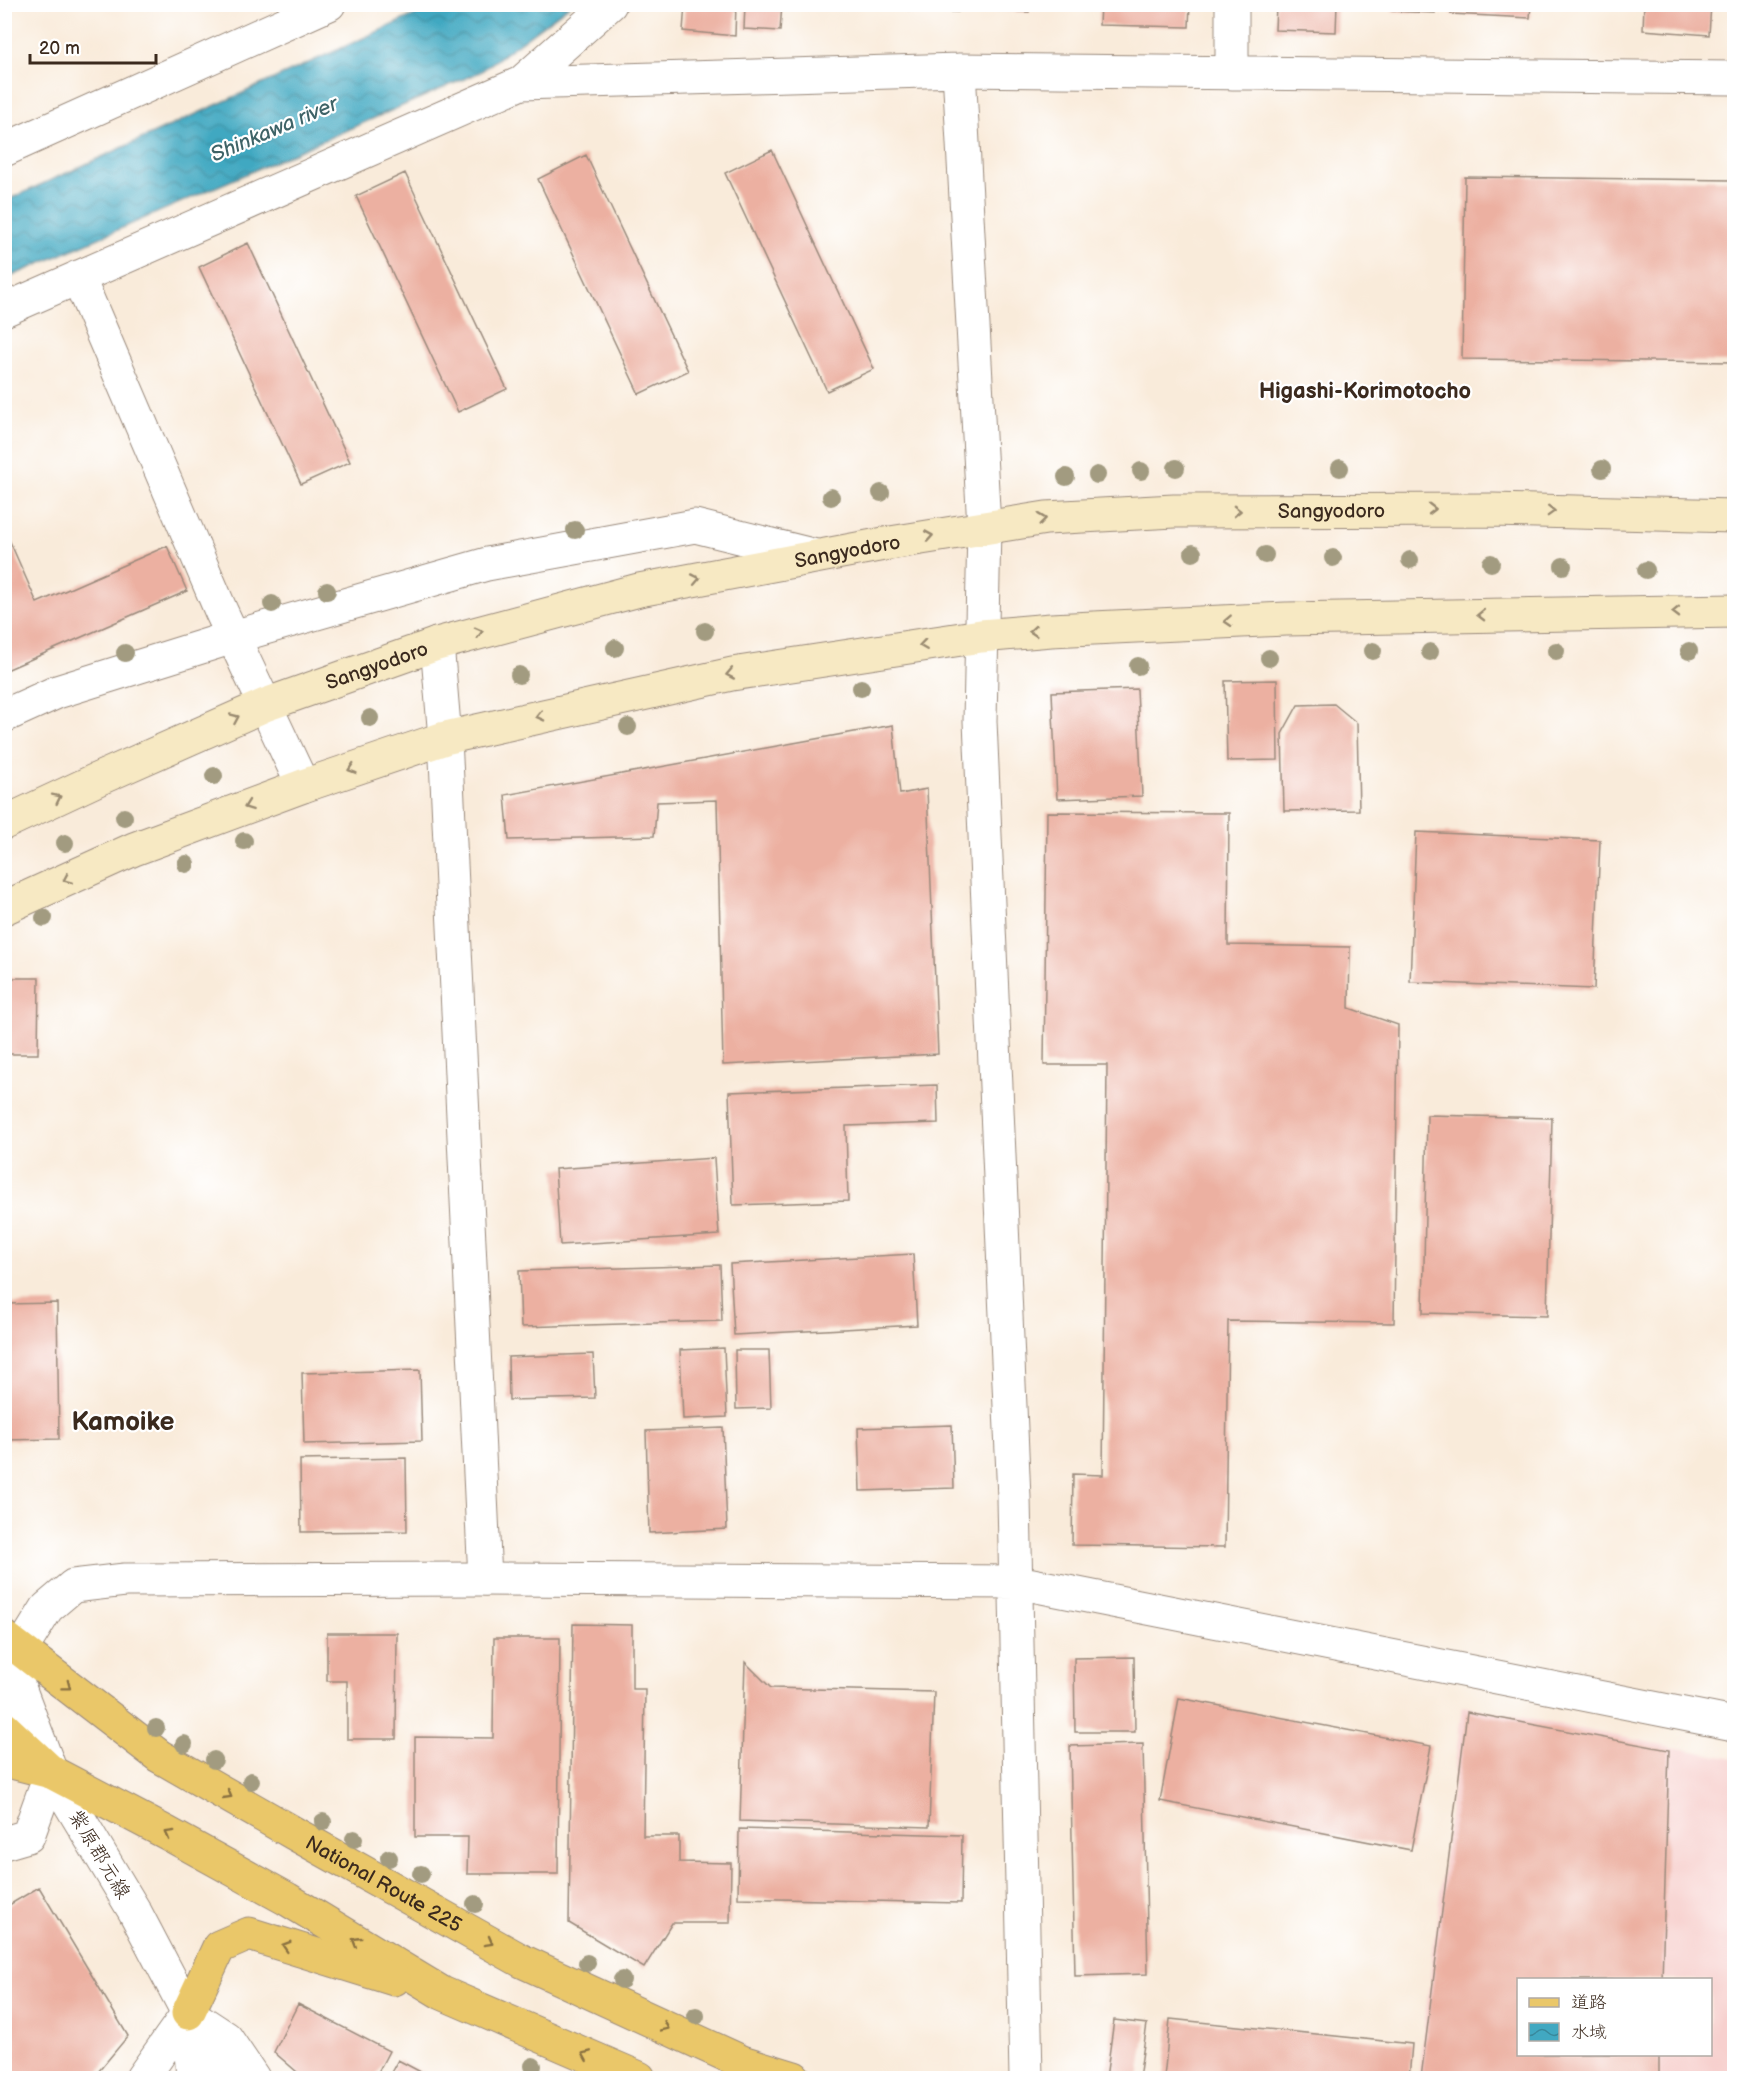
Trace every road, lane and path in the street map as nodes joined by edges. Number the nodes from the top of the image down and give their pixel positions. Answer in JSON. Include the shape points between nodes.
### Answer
{"nodes":[{"id":1,"x":329,"y":4,"type":"edge"},
{"id":2,"x":610,"y":4,"type":"edge"},
{"id":3,"x":1232,"y":4,"type":"edge"},
{"id":4,"x":959,"y":70,"type":"junction"},
{"id":5,"x":1232,"y":73,"type":"junction"},
{"id":6,"x":1734,"y":78,"type":"edge"},
{"id":7,"x":521,"y":83,"type":"junction"},
{"id":8,"x":4,"y":150,"type":"edge"},
{"id":9,"x":78,"y":277,"type":"junction"},
{"id":10,"x":4,"y":310,"type":"edge"},
{"id":11,"x":1734,"y":516,"type":"edge"},
{"id":12,"x":984,"y":527,"type":"junction"},
{"id":13,"x":816,"y":556,"type":"junction"},
{"id":14,"x":1734,"y":611,"type":"edge"},
{"id":15,"x":981,"y":636,"type":"junction"},
{"id":16,"x":233,"y":637,"type":"junction"},
{"id":17,"x":437,"y":644,"type":"junction"},
{"id":18,"x":265,"y":705,"type":"junction"},
{"id":19,"x":4,"y":716,"type":"edge"},
{"id":20,"x":445,"y":738,"type":"junction"},
{"id":21,"x":303,"y":786,"type":"junction"},
{"id":22,"x":4,"y":823,"type":"edge"},
{"id":23,"x":4,"y":908,"type":"edge"},
{"id":24,"x":485,"y":1579,"type":"junction"},
{"id":25,"x":1017,"y":1582,"type":"junction"},
{"id":26,"x":10,"y":1645,"type":"edge"},
{"id":27,"x":1734,"y":1724,"type":"edge"},
{"id":28,"x":4,"y":1728,"type":"edge"},
{"id":29,"x":4,"y":1760,"type":"edge"},
{"id":30,"x":51,"y":1772,"type":"junction"},
{"id":31,"x":4,"y":1843,"type":"edge"},
{"id":32,"x":442,"y":1993,"type":"junction"},
{"id":33,"x":188,"y":2013,"type":"junction"},
{"id":34,"x":211,"y":2070,"type":"edge"},
{"id":35,"x":142,"y":2079,"type":"edge"},
{"id":36,"x":253,"y":2079,"type":"edge"},
{"id":37,"x":639,"y":2079,"type":"edge"},
{"id":38,"x":794,"y":2079,"type":"edge"},
{"id":39,"x":1026,"y":2079,"type":"edge"}],
"edges":[{"from":1,"to":8,"type":"street"},
{"from":2,"to":7,"type":"street"},
{"from":3,"to":5,"type":"street"},
{"from":4,"to":5,"type":"street"},
{"from":4,"to":7,"type":"street"},
{"from":4,"to":12,"type":"street"},
{"from":5,"to":6,"type":"street"},
{"from":7,"to":9,"type":"street"},
{"from":9,"to":10,"type":"street"},
{"from":9,"to":16,"type":"street"},
{"from":12,"to":11,"type":"main road","name":"Sangyodoro","one_way":true,"via":[[1046,518],[1174,512],[1481,510]]},
{"from":13,"to":12,"type":"main road","name":"Sangyodoro","one_way":true},
{"from":12,"to":15,"type":"street"},
{"from":13,"to":16,"type":"street","via":[[695,526],[487,564]]},
{"from":17,"to":13,"type":"main road","name":"Sangyodoro","one_way":true,"via":[[639,590]]},
{"from":14,"to":15,"type":"main road","one_way":true,"via":[[1286,619]]},
{"from":15,"to":20,"type":"main road","one_way":true,"via":[[732,674]]},
{"from":15,"to":25,"type":"street","via":[[981,733]]},
{"from":16,"to":18,"type":"street"},
{"from":16,"to":19,"type":"street","via":[[57,692]]},
{"from":17,"to":18,"type":"main road","name":"Sangyodoro"},
{"from":17,"to":20,"type":"street"},
{"from":18,"to":21,"type":"street"},
{"from":22,"to":18,"type":"main road","name":"Sangyodoro","one_way":true},
{"from":20,"to":21,"type":"main road","one_way":true},
{"from":20,"to":24,"type":"street"},
{"from":21,"to":23,"type":"main road","one_way":true,"via":[[134,849]]},
{"from":24,"to":25,"type":"street"},
{"from":24,"to":26,"type":"street","via":[[125,1580],[73,1586]]},
{"from":25,"to":27,"type":"street"},
{"from":25,"to":39,"type":"street"},
{"from":26,"to":30,"type":"street","name":"紫原郡元線"},
{"from":26,"to":38,"type":"main road","name":"National Route 225","one_way":true,"via":[[159,1756],[522,1961],[742,2062]]},
{"from":28,"to":30,"type":"main road"},
{"from":29,"to":30,"type":"main road"},
{"from":30,"to":31,"type":"street","via":[[28,1836]]},
{"from":32,"to":30,"type":"main road","one_way":true,"via":[[287,1899]]},
{"from":30,"to":33,"type":"street","name":"紫原郡元線","via":[[135,1912]]},
{"from":32,"to":33,"type":"main road","one_way":true,"via":[[249,1934],[219,1947]]},
{"from":37,"to":32,"type":"main road","one_way":true},
{"from":33,"to":34,"type":"street","name":"紫原郡元線"},
{"from":33,"to":35,"type":"street"},
{"from":33,"to":36,"type":"street","via":[[226,2038]]}]}
